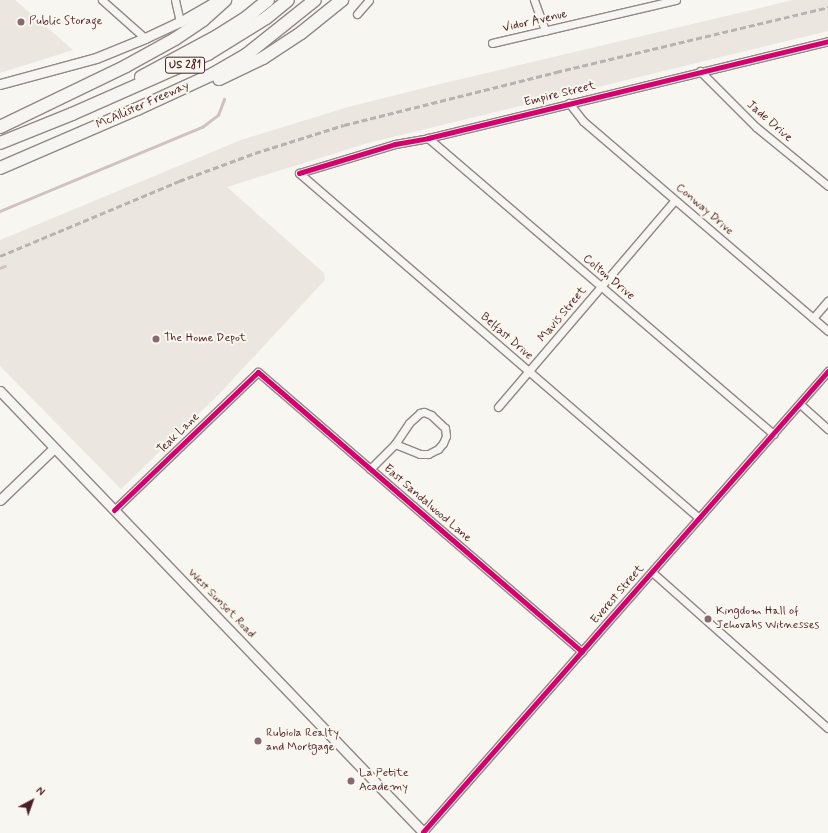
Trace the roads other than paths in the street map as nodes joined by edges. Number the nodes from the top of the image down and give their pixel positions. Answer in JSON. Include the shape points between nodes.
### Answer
{"nodes":[{"id":1,"x":102,"y":0,"type":"edge"},
{"id":2,"x":175,"y":0,"type":"edge"},
{"id":3,"x":218,"y":0,"type":"edge"},
{"id":4,"x":226,"y":0,"type":"edge"},
{"id":5,"x":268,"y":0,"type":"edge"},
{"id":6,"x":288,"y":0,"type":"edge"},
{"id":7,"x":315,"y":0,"type":"edge"},
{"id":8,"x":342,"y":0,"type":"edge"},
{"id":9,"x":369,"y":0,"type":"edge"},
{"id":10,"x":534,"y":0,"type":"edge"},
{"id":11,"x":676,"y":0,"type":"edge"},
{"id":12,"x":642,"y":3,"type":"edge"},
{"id":13,"x":357,"y":14,"type":"dead end"},
{"id":14,"x":180,"y":22,"type":"junction"},
{"id":15,"x":546,"y":31,"type":"junction"},
{"id":16,"x":145,"y":38,"type":"junction"},
{"id":17,"x":828,"y":40,"type":"edge"},
{"id":18,"x":492,"y":43,"type":"dead end"},
{"id":19,"x":700,"y":71,"type":"junction"},
{"id":20,"x":0,"y":84,"type":"edge"},
{"id":21,"x":172,"y":94,"type":"junction"},
{"id":22,"x":569,"y":103,"type":"junction"},
{"id":23,"x":72,"y":114,"type":"junction"},
{"id":24,"x":0,"y":127,"type":"edge"},
{"id":25,"x":428,"y":138,"type":"junction"},
{"id":26,"x":0,"y":143,"type":"edge"},
{"id":27,"x":0,"y":168,"type":"edge"},
{"id":28,"x":299,"y":173,"type":"joint"},
{"id":29,"x":828,"y":186,"type":"edge"},
{"id":30,"x":675,"y":200,"type":"junction"},
{"id":31,"x":601,"y":287,"type":"junction"},
{"id":32,"x":828,"y":301,"type":"edge"},
{"id":33,"x":813,"y":318,"type":"junction"},
{"id":34,"x":828,"y":331,"type":"edge"},
{"id":35,"x":529,"y":371,"type":"junction"},
{"id":36,"x":828,"y":371,"type":"edge"},
{"id":37,"x":258,"y":372,"type":"joint"},
{"id":38,"x":0,"y":391,"type":"edge"},
{"id":39,"x":800,"y":404,"type":"junction"},
{"id":40,"x":498,"y":407,"type":"dead end"},
{"id":41,"x":828,"y":428,"type":"edge"},
{"id":42,"x":773,"y":434,"type":"junction"},
{"id":43,"x":396,"y":444,"type":"junction"},
{"id":44,"x":54,"y":448,"type":"junction"},
{"id":45,"x":370,"y":469,"type":"junction"},
{"id":46,"x":0,"y":500,"type":"edge"},
{"id":47,"x":114,"y":510,"type":"junction"},
{"id":48,"x":699,"y":518,"type":"junction"},
{"id":49,"x":652,"y":572,"type":"junction"},
{"id":50,"x":582,"y":652,"type":"junction"},
{"id":51,"x":828,"y":728,"type":"edge"},
{"id":52,"x":424,"y":833,"type":"edge"}],
"edges":[{"from":1,"to":16,"type":"street"},
{"from":2,"to":14,"type":"street"},
{"from":3,"to":14,"type":"main road"},
{"from":4,"to":24,"type":"highway","via":[[203,20],[168,42],[112,73]]},
{"from":5,"to":23,"type":"highway","via":[[217,36]]},
{"from":6,"to":23,"type":"highway","name":"McAllister Freeway","number":"US 281","via":[[266,18],[208,54]]},
{"from":7,"to":21,"type":"highway","name":"McAllister Freeway","number":"US 281","via":[[246,55]]},
{"from":8,"to":21,"type":"highway","via":[[302,33],[263,58],[211,82]]},
{"from":9,"to":13,"type":"street"},
{"from":10,"to":15,"type":"street"},
{"from":11,"to":12,"type":"street","name":"Vidor Avenue"},
{"from":12,"to":15,"type":"street","name":"Vidor Avenue"},
{"from":14,"to":16,"type":"main road"},
{"from":15,"to":18,"type":"street","name":"Vidor Avenue"},
{"from":16,"to":20,"type":"main road","via":[[96,58]]},
{"from":17,"to":19,"type":"street","name":"Empire Street"},
{"from":19,"to":22,"type":"street","name":"Empire Street"},
{"from":19,"to":29,"type":"street","name":"Jade Drive","via":[[756,127]]},
{"from":21,"to":27,"type":"highway","name":"McAllister Freeway","number":"US 281"},
{"from":22,"to":25,"type":"street","name":"Empire Street"},
{"from":22,"to":30,"type":"street","name":"Conway Drive","via":[[583,121]]},
{"from":23,"to":26,"type":"highway","name":"McAllister Freeway","number":"US 281"},
{"from":25,"to":28,"type":"street","name":"Empire Street","via":[[395,144]]},
{"from":25,"to":31,"type":"street","name":"Colton Drive"},
{"from":28,"to":35,"type":"street","name":"Belfast Drive"},
{"from":30,"to":31,"type":"street","name":"Mavis Street"},
{"from":30,"to":33,"type":"street","name":"Conway Drive"},
{"from":31,"to":35,"type":"street","name":"Mavis Street"},
{"from":31,"to":42,"type":"street","name":"Colton Drive"},
{"from":32,"to":33,"type":"street"},
{"from":33,"to":34,"type":"street","name":"Conway Drive"},
{"from":35,"to":40,"type":"street","name":"Mavis Street"},
{"from":35,"to":48,"type":"street","name":"Belfast Drive"},
{"from":36,"to":39,"type":"street","name":"Everest Street"},
{"from":37,"to":45,"type":"street","name":"East Sandalwood Lane"},
{"from":37,"to":47,"type":"street","name":"Teak Lane"},
{"from":38,"to":44,"type":"main road","name":"West Sunset Road"},
{"from":39,"to":41,"type":"street"},
{"from":39,"to":42,"type":"street","name":"Everest Street"},
{"from":42,"to":48,"type":"street","name":"Everest Street"},
{"from":43,"to":43,"type":"street","via":[[409,423],[420,413],[431,415],[445,428],[446,436],[443,443],[428,454],[420,454]]},
{"from":43,"to":45,"type":"street"},
{"from":44,"to":46,"type":"main road"},
{"from":44,"to":47,"type":"main road","name":"West Sunset Road"},
{"from":45,"to":50,"type":"street","name":"East Sandalwood Lane"},
{"from":47,"to":52,"type":"main road","name":"West Sunset Road"},
{"from":48,"to":49,"type":"street","name":"Everest Street"},
{"from":49,"to":50,"type":"street","name":"Everest Street"},
{"from":49,"to":51,"type":"street"},
{"from":50,"to":52,"type":"street","name":"Everest Street"}]}
